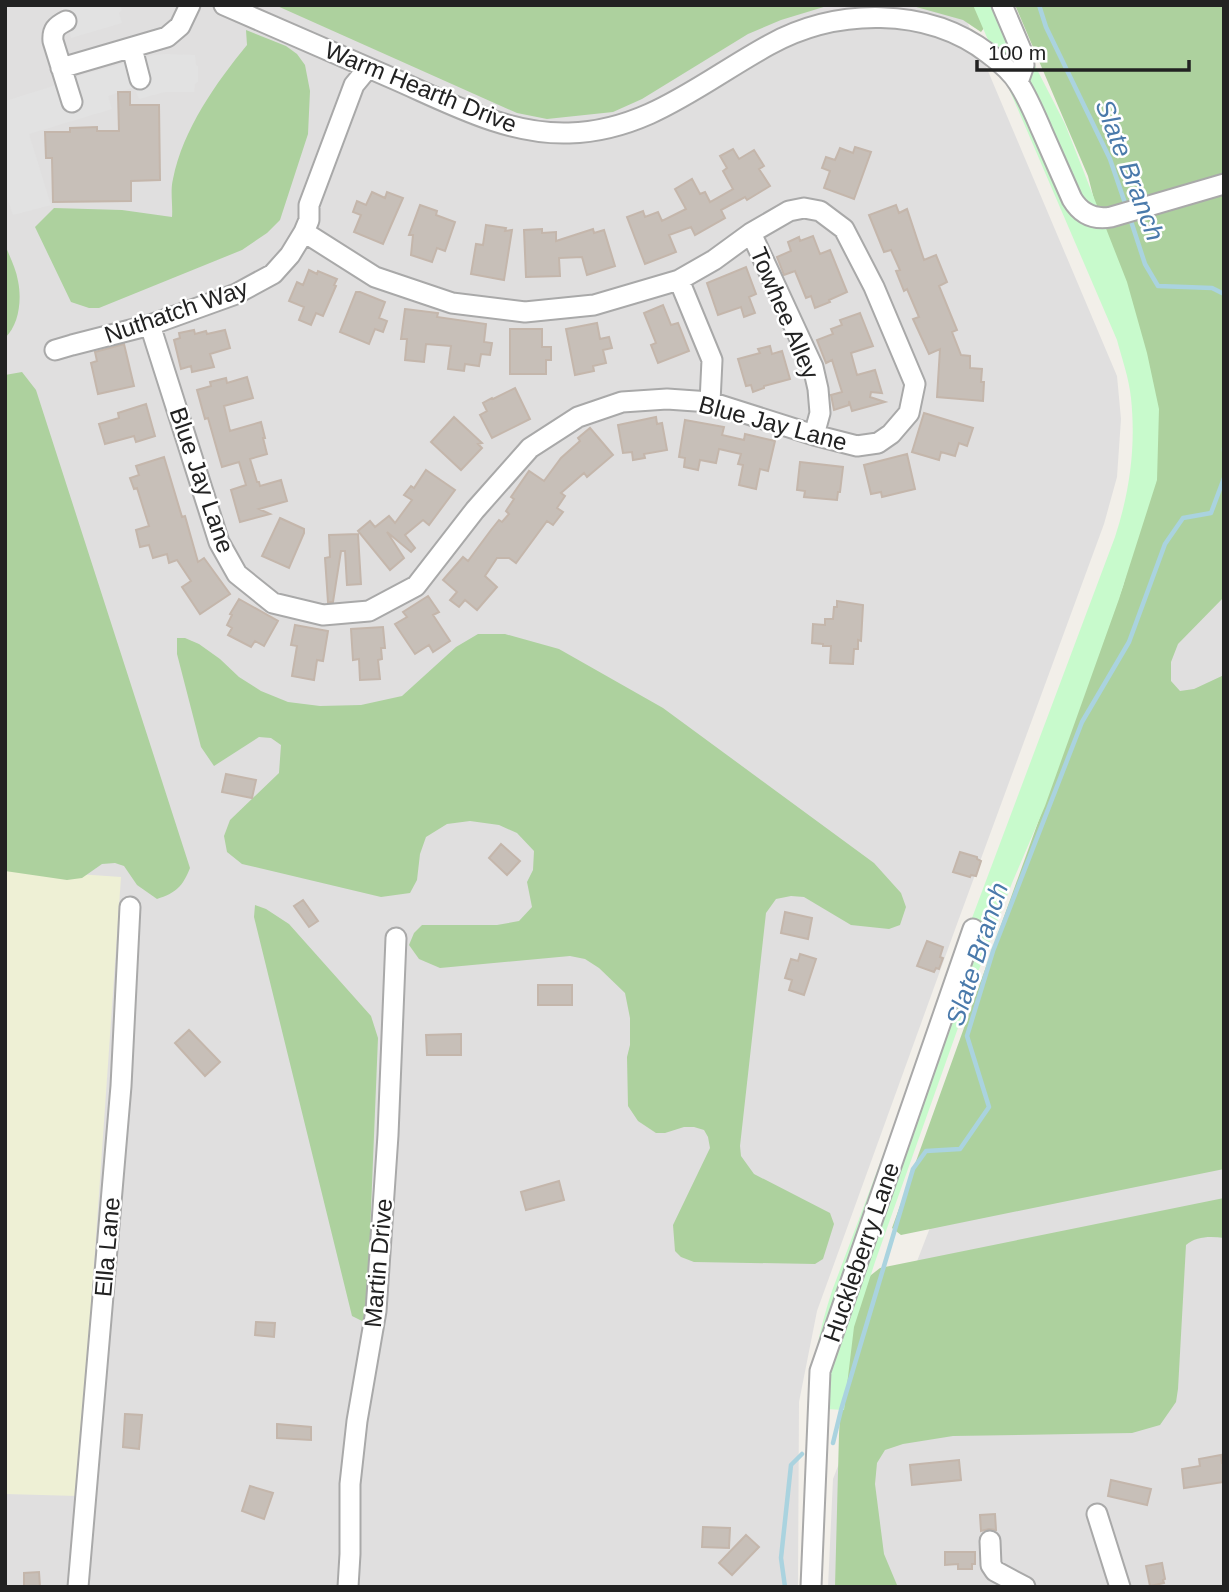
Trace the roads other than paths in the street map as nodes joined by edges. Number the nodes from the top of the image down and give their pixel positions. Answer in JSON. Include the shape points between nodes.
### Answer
{"nodes":[{"id":1,"x":190,"y":5,"type":"edge"},
{"id":2,"x":224,"y":5,"type":"edge"},
{"id":3,"x":1002,"y":5,"type":"edge"},
{"id":4,"x":66,"y":22,"type":"dead end"},
{"id":5,"x":132,"y":48,"type":"junction"},
{"id":6,"x":61,"y":68,"type":"junction"},
{"id":7,"x":368,"y":68,"type":"junction"},
{"id":8,"x":140,"y":79,"type":"dead end"},
{"id":9,"x":1018,"y":82,"type":"junction"},
{"id":10,"x":72,"y":102,"type":"dead end"},
{"id":11,"x":1224,"y":184,"type":"edge"},
{"id":12,"x":307,"y":226,"type":"junction"},
{"id":13,"x":751,"y":233,"type":"junction"},
{"id":14,"x":679,"y":280,"type":"junction"},
{"id":15,"x":150,"y":325,"type":"junction"},
{"id":16,"x":55,"y":351,"type":"dead end"},
{"id":17,"x":710,"y":402,"type":"junction"},
{"id":18,"x":814,"y":435,"type":"junction"},
{"id":19,"x":130,"y":907,"type":"dead end"},
{"id":20,"x":973,"y":929,"type":"dead end"},
{"id":21,"x":396,"y":937,"type":"dead end"},
{"id":22,"x":1097,"y":1514,"type":"dead end"},
{"id":23,"x":990,"y":1541,"type":"dead end"},
{"id":24,"x":78,"y":1587,"type":"edge"},
{"id":25,"x":348,"y":1587,"type":"edge"},
{"id":26,"x":811,"y":1587,"type":"edge"},
{"id":27,"x":1026,"y":1587,"type":"edge"},
{"id":28,"x":1120,"y":1587,"type":"edge"}],
"edges":[{"from":1,"to":5,"type":"street","via":[[171,35]]},
{"from":2,"to":7,"type":"street","name":"Warm Hearth Drive"},
{"from":3,"to":9,"type":"street","via":[[1022,52],[1024,65]]},
{"from":4,"to":6,"type":"street","via":[[52,34]]},
{"from":5,"to":6,"type":"street"},
{"from":5,"to":8,"type":"street"},
{"from":6,"to":10,"type":"street"},
{"from":7,"to":9,"type":"street","name":"Warm Hearth Drive","via":[[508,125],[537,132],[592,132],[663,109],[772,43],[811,26],[890,17],[952,32],[1001,63]]},
{"from":7,"to":12,"type":"street","name":"Nuthatch Way","via":[[354,85],[309,205]]},
{"from":9,"to":11,"type":"street","name":"Warm Hearth Drive","via":[[1072,199],[1086,214],[1102,218]]},
{"from":12,"to":14,"type":"street","name":"Blue Jay Lane","via":[[375,277],[452,303],[525,312],[594,304]]},
{"from":12,"to":15,"type":"street","name":"Nuthatch Way","via":[[273,274],[236,294]]},
{"from":13,"to":14,"type":"street","name":"Blue Jay Lane"},
{"from":13,"to":18,"type":"street","name":"Towhee Alley","via":[[813,366],[820,413]]},
{"from":13,"to":18,"type":"street","name":"Blue Jay Lane","via":[[789,211],[804,208],[820,211],[844,229],[915,384],[909,413],[878,443],[857,446]]},
{"from":14,"to":17,"type":"street","via":[[712,360]]},
{"from":15,"to":16,"type":"street","name":"Nuthatch Way"},
{"from":15,"to":17,"type":"street","name":"Blue Jay Lane","via":[[219,542],[237,574],[273,603],[323,615],[369,611],[416,586],[530,448],[578,417],[622,402]]},
{"from":17,"to":18,"type":"street","name":"Blue Jay Lane"},
{"from":19,"to":24,"type":"street","name":"Ella Lane","via":[[121,1086]]},
{"from":20,"to":26,"type":"street","name":"Huckleberry Lane","via":[[820,1371]]},
{"from":21,"to":25,"type":"street","name":"Martin Drive","via":[[376,1311],[350,1483]]},
{"from":22,"to":28,"type":"street"},
{"from":23,"to":27,"type":"street","via":[[995,1571]]}]}
